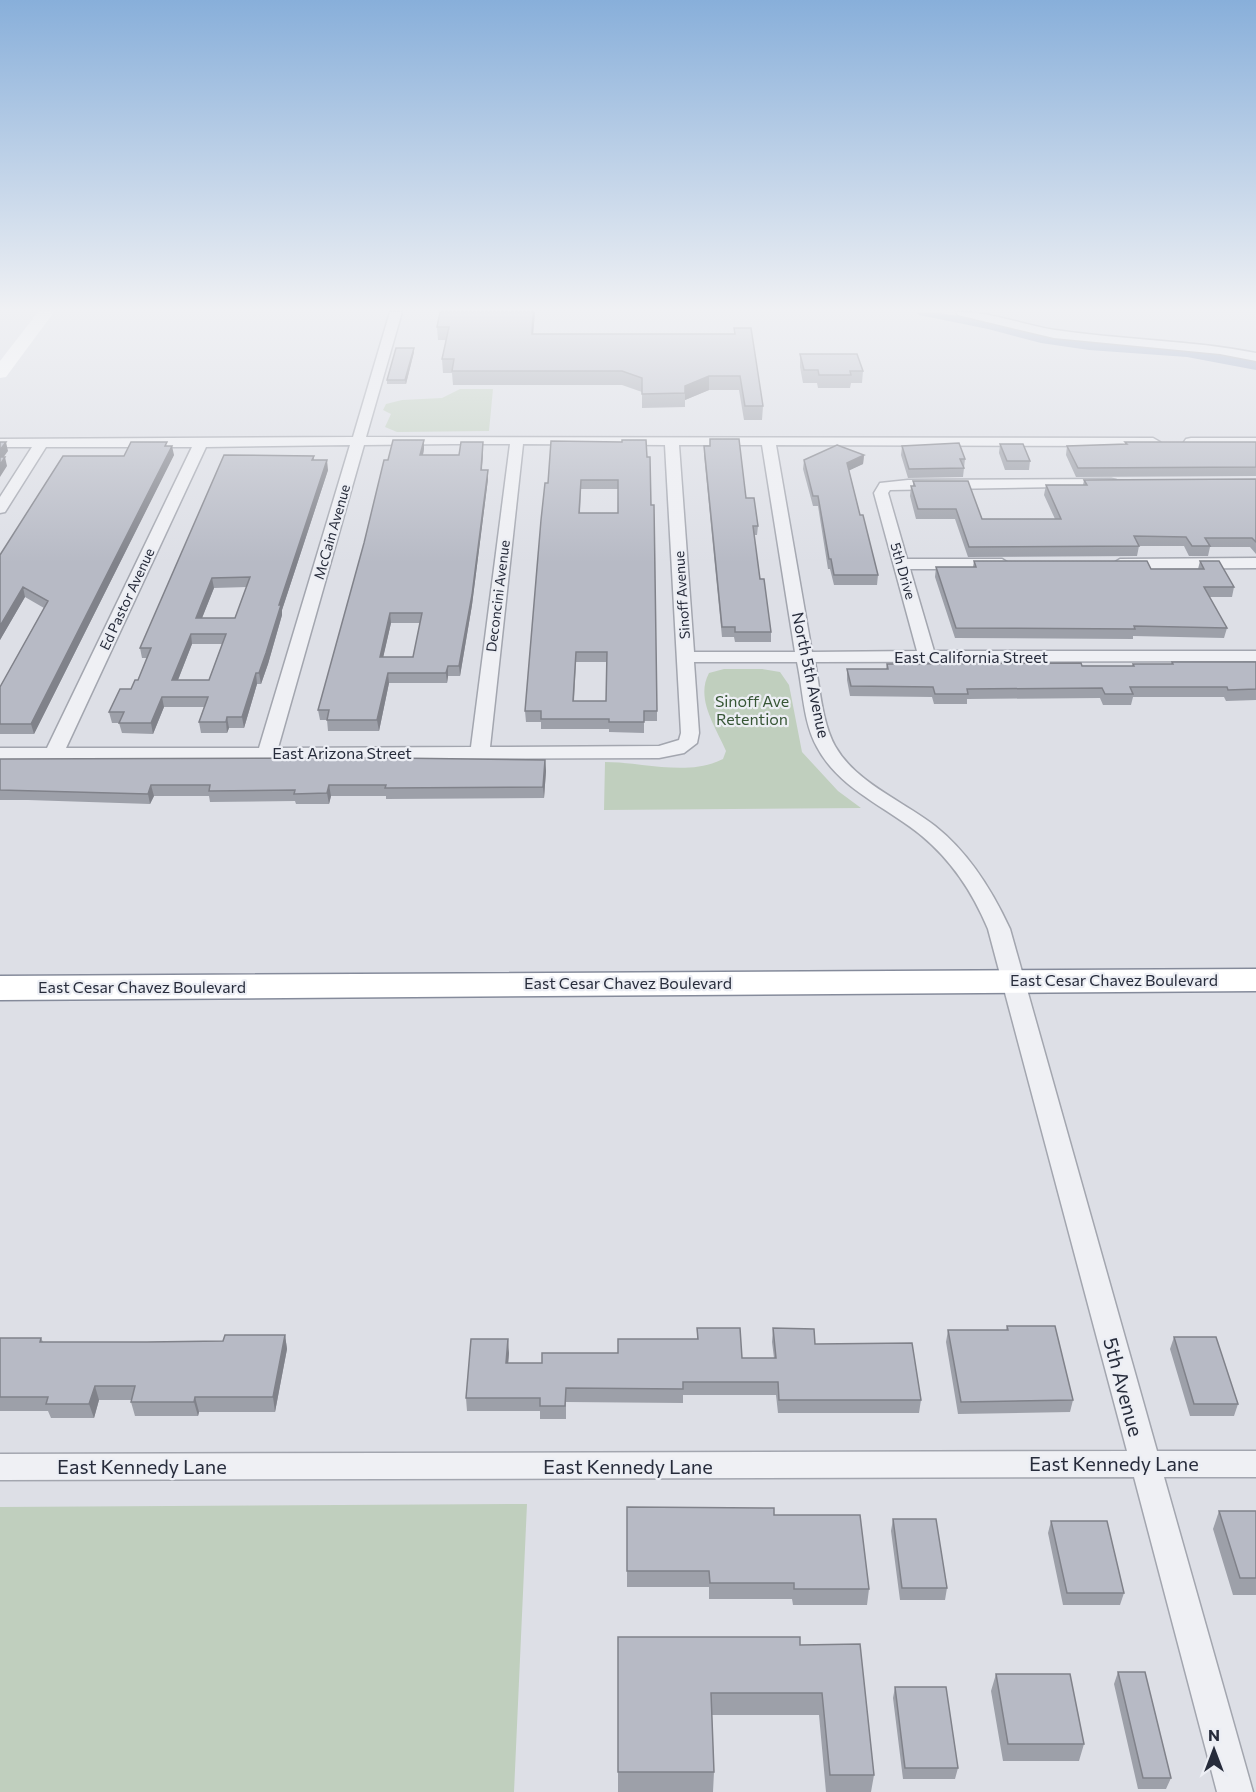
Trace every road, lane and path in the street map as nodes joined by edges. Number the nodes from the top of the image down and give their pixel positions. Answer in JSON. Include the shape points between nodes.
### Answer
{"nodes":[{"id":1,"x":371,"y":396,"type":"edge"},
{"id":2,"x":358,"y":440,"type":"junction"},
{"id":3,"x":517,"y":440,"type":"junction"},
{"id":4,"x":672,"y":440,"type":"junction"},
{"id":5,"x":768,"y":440,"type":"junction"},
{"id":6,"x":1256,"y":442,"type":"edge"},
{"id":7,"x":0,"y":443,"type":"edge"},
{"id":8,"x":42,"y":443,"type":"junction"},
{"id":9,"x":200,"y":444,"type":"junction"},
{"id":10,"x":1124,"y":483,"type":"edge"},
{"id":11,"x":0,"y":509,"type":"edge"},
{"id":12,"x":1256,"y":563,"type":"edge"},
{"id":13,"x":901,"y":564,"type":"junction"},
{"id":14,"x":1019,"y":564,"type":"edge"},
{"id":15,"x":1102,"y":564,"type":"edge"},
{"id":16,"x":1256,"y":656,"type":"edge"},
{"id":17,"x":686,"y":657,"type":"junction"},
{"id":18,"x":805,"y":657,"type":"junction"},
{"id":19,"x":927,"y":657,"type":"junction"},
{"id":20,"x":683,"y":746,"type":"joint"},
{"id":21,"x":480,"y":752,"type":"junction"},
{"id":22,"x":267,"y":753,"type":"junction"},
{"id":23,"x":0,"y":754,"type":"edge"},
{"id":24,"x":54,"y":754,"type":"junction"},
{"id":25,"x":1256,"y":980,"type":"edge"},
{"id":26,"x":1013,"y":981,"type":"junction"},
{"id":27,"x":0,"y":988,"type":"edge"},
{"id":28,"x":1144,"y":1464,"type":"junction"},
{"id":29,"x":1256,"y":1464,"type":"edge"},
{"id":30,"x":0,"y":1467,"type":"edge"},
{"id":31,"x":1235,"y":1792,"type":"edge"}],
"edges":[{"from":1,"to":2,"type":"street","name":"McCain Avenue"},
{"from":2,"to":3,"type":"street"},
{"from":2,"to":9,"type":"street"},
{"from":2,"to":22,"type":"street","name":"McCain Avenue"},
{"from":3,"to":4,"type":"street"},
{"from":3,"to":21,"type":"street","name":"Deconcini Avenue"},
{"from":4,"to":5,"type":"street"},
{"from":4,"to":17,"type":"street","name":"Sinoff Avenue"},
{"from":5,"to":6,"type":"street"},
{"from":5,"to":18,"type":"street","name":"North 5th Avenue"},
{"from":7,"to":8,"type":"street"},
{"from":8,"to":9,"type":"street"},
{"from":8,"to":11,"type":"street"},
{"from":9,"to":24,"type":"street","name":"Ed Pastor Avenue"},
{"from":10,"to":13,"type":"street","name":"5th Drive","via":[[885,486],[881,493]]},
{"from":12,"to":15,"type":"street"},
{"from":13,"to":14,"type":"street"},
{"from":13,"to":19,"type":"street","name":"5th Drive"},
{"from":16,"to":19,"type":"street","name":"East California Street"},
{"from":17,"to":18,"type":"street","name":"East California Street"},
{"from":17,"to":20,"type":"street","name":"Sinoff Avenue","via":[[690,733]]},
{"from":18,"to":19,"type":"street","name":"East California Street"},
{"from":18,"to":26,"type":"street","name":"North 5th Avenue","via":[[827,749],[842,769],[871,793],[927,830],[975,880],[999,929]]},
{"from":20,"to":21,"type":"street","name":"East Arizona Street","via":[[659,752]]},
{"from":21,"to":22,"type":"street","name":"East Arizona Street"},
{"from":22,"to":24,"type":"street","name":"East Arizona Street"},
{"from":23,"to":24,"type":"street","name":"East Arizona Street"},
{"from":25,"to":26,"type":"highway","name":"East Cesar Chavez Boulevard"},
{"from":26,"to":27,"type":"highway","name":"East Cesar Chavez Boulevard"},
{"from":26,"to":28,"type":"street","name":"5th Avenue"},
{"from":28,"to":29,"type":"street","name":"East Kennedy Lane"},
{"from":28,"to":30,"type":"street","name":"East Kennedy Lane"},
{"from":28,"to":31,"type":"street","name":"5th Avenue"}]}
